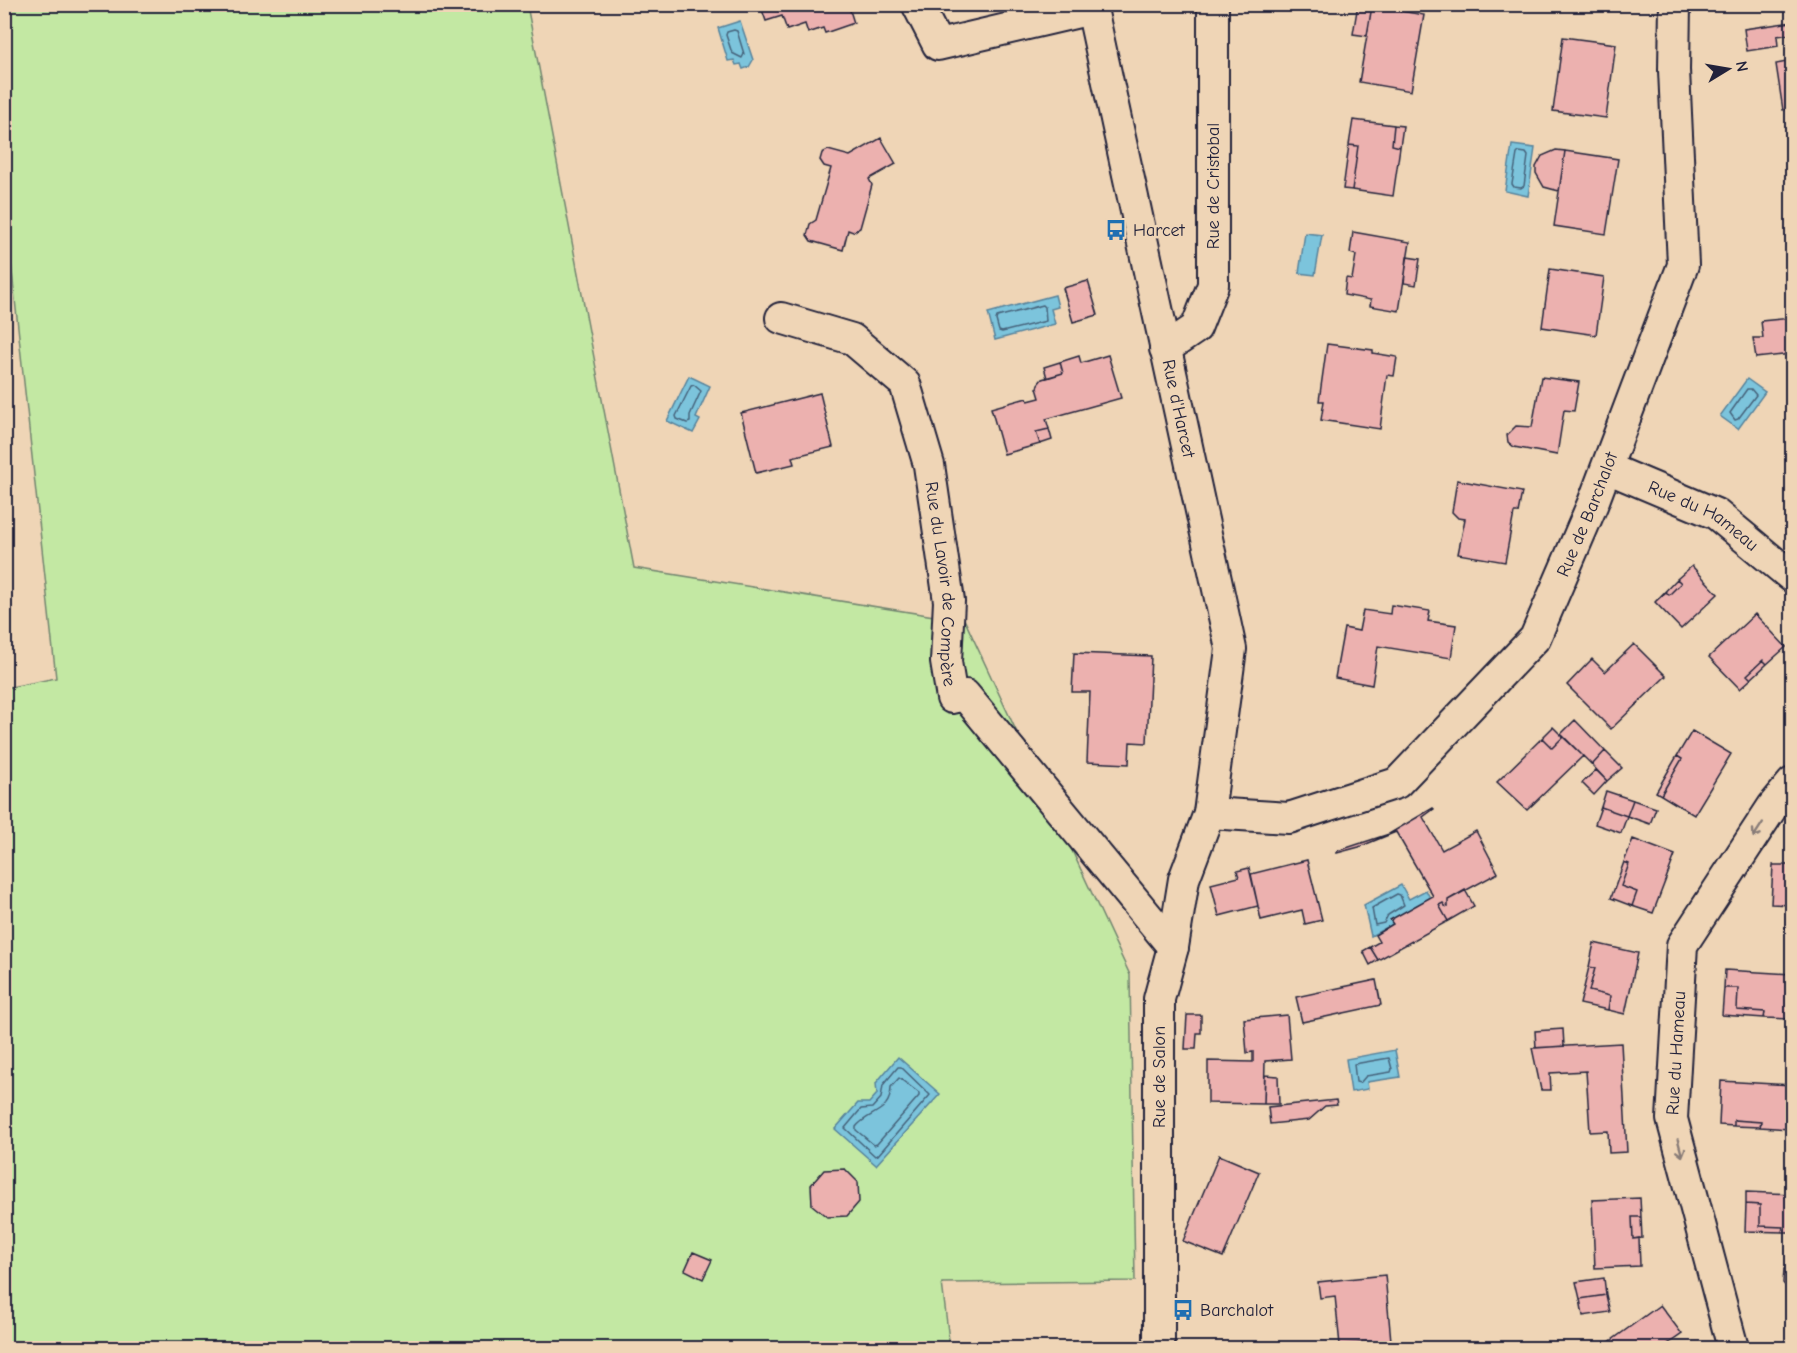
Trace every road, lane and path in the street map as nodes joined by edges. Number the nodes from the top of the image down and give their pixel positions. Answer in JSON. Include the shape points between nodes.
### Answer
{"nodes":[{"id":1,"x":916,"y":4,"type":"edge"},
{"id":2,"x":1213,"y":4,"type":"edge"},
{"id":3,"x":1675,"y":4,"type":"edge"},
{"id":4,"x":1092,"y":7,"type":"edge"},
{"id":5,"x":782,"y":318,"type":"dead end"},
{"id":6,"x":1165,"y":349,"type":"junction"},
{"id":7,"x":1607,"y":468,"type":"junction"},
{"id":8,"x":1792,"y":578,"type":"edge"},
{"id":9,"x":1792,"y":783,"type":"edge"},
{"id":10,"x":1209,"y":813,"type":"junction"},
{"id":11,"x":1173,"y":947,"type":"junction"},
{"id":12,"x":1159,"y":1348,"type":"edge"},
{"id":13,"x":1733,"y":1348,"type":"edge"}],
"edges":[{"from":1,"to":4,"type":"street","via":[[938,45]]},
{"from":2,"to":6,"type":"street","name":"Rue de Cristobal","via":[[1213,285],[1196,328]]},
{"from":3,"to":7,"type":"street","name":"Rue de Barchalot","via":[[1674,70],[1683,265]]},
{"from":4,"to":6,"type":"street","name":"Rue d'Harcet"},
{"from":5,"to":11,"type":"street","name":"Rue du Lavoir de Compère","via":[[852,339],[905,384],[929,465],[949,602],[946,662],[952,698],[965,695]]},
{"from":6,"to":10,"type":"street","name":"Rue d'Harcet","via":[[1231,649]]},
{"from":7,"to":8,"type":"street","name":"Rue du Hameau","via":[[1716,514]]},
{"from":7,"to":10,"type":"street","name":"Rue de Barchalot","via":[[1535,638],[1397,783],[1289,818]]},
{"from":9,"to":13,"type":"street","name":"Rue du Hameau","one_way":true,"via":[[1682,945],[1672,1119]]},
{"from":10,"to":11,"type":"street","name":"Rue de Salon","via":[[1184,879]]},
{"from":11,"to":12,"type":"street","name":"Rue de Salon","via":[[1159,999]]}]}
